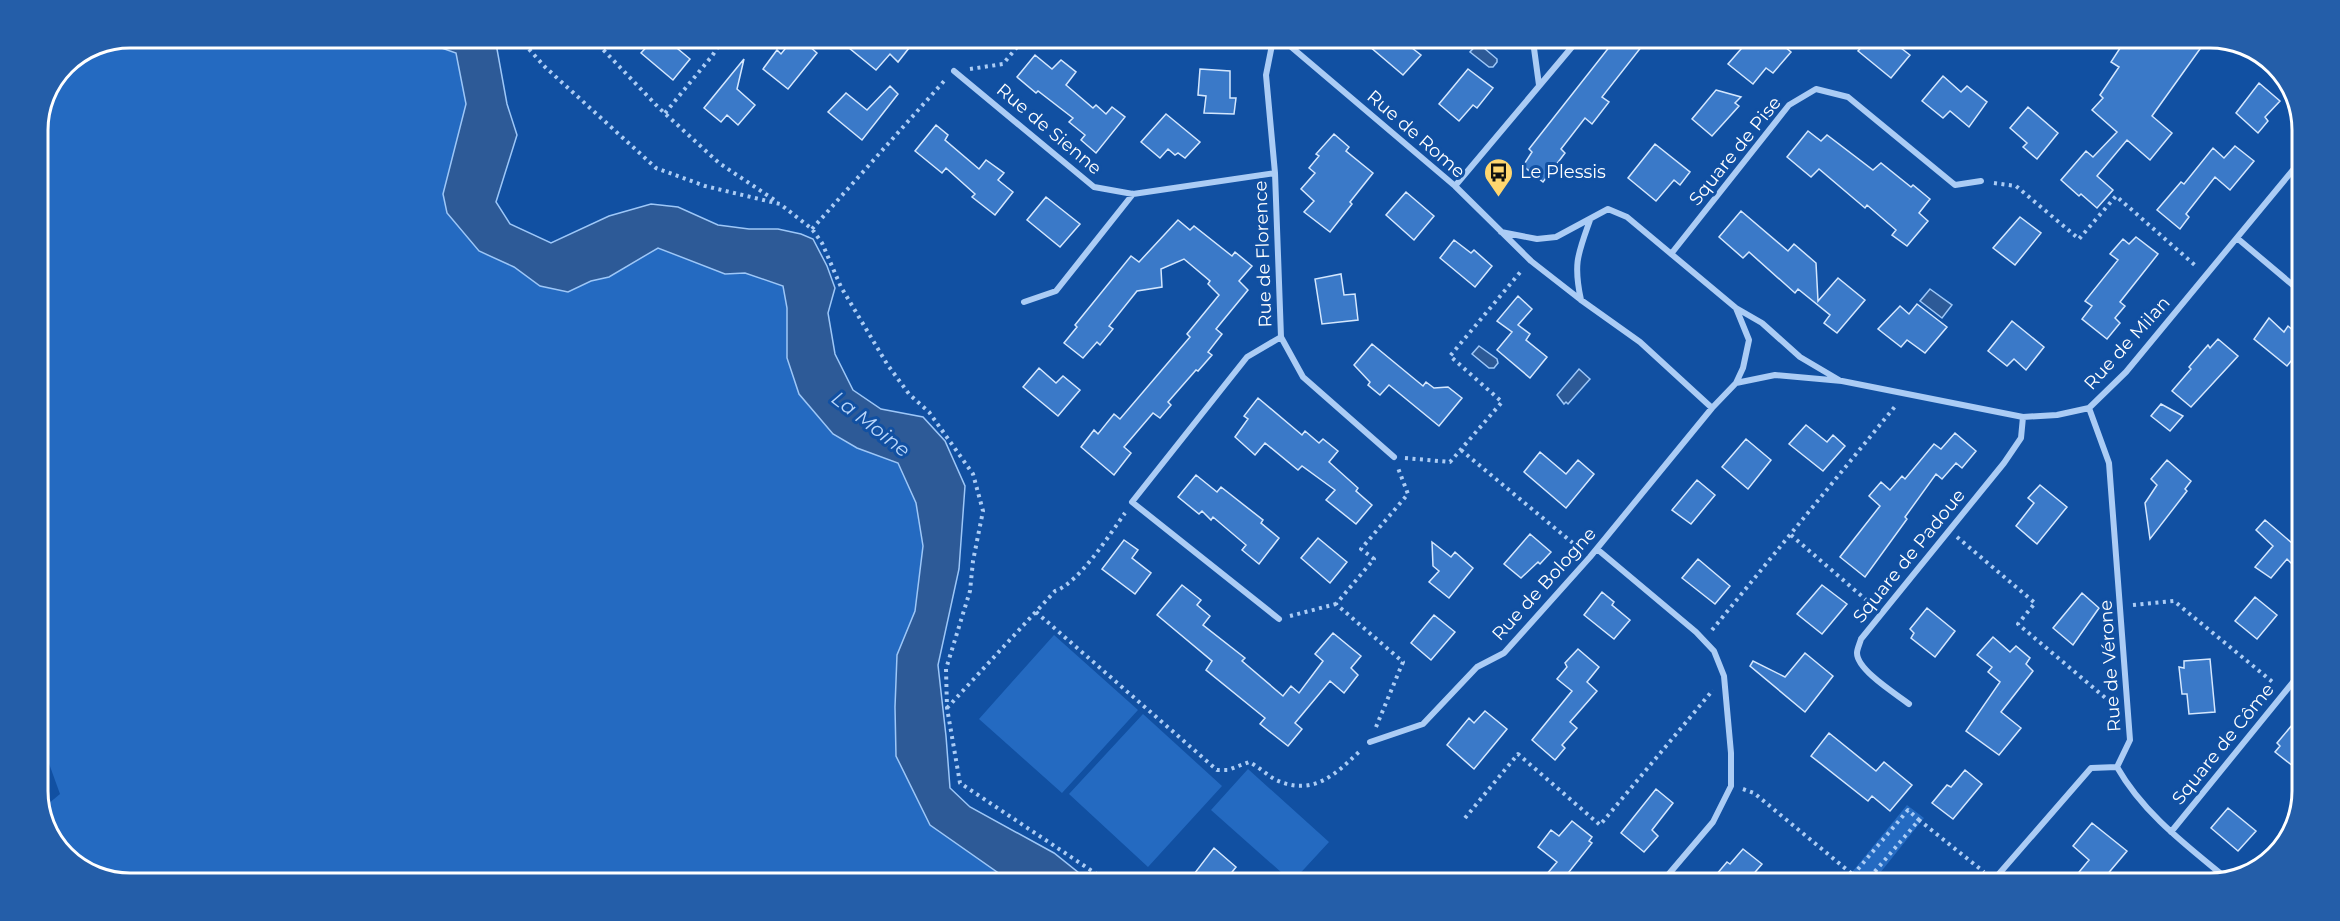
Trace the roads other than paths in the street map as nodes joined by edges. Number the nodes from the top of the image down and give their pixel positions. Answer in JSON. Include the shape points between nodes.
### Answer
{"nodes":[{"id":1,"x":1271,"y":48,"type":"edge"},
{"id":2,"x":1292,"y":48,"type":"edge"},
{"id":3,"x":1534,"y":48,"type":"edge"},
{"id":4,"x":1571,"y":48,"type":"edge"},
{"id":5,"x":954,"y":71,"type":"road end"},
{"id":6,"x":1539,"y":86,"type":"junction"},
{"id":7,"x":2292,"y":171,"type":"edge"},
{"id":8,"x":1275,"y":173,"type":"junction"},
{"id":9,"x":1981,"y":181,"type":"road end"},
{"id":10,"x":1455,"y":186,"type":"junction"},
{"id":11,"x":1132,"y":194,"type":"junction"},
{"id":12,"x":1590,"y":220,"type":"junction"},
{"id":13,"x":1501,"y":232,"type":"junction"},
{"id":14,"x":2237,"y":238,"type":"junction"},
{"id":15,"x":1671,"y":254,"type":"junction"},
{"id":16,"x":2292,"y":284,"type":"edge"},
{"id":17,"x":1581,"y":300,"type":"junction"},
{"id":18,"x":1024,"y":302,"type":"dead end"},
{"id":19,"x":1736,"y":308,"type":"junction"},
{"id":20,"x":1281,"y":337,"type":"junction"},
{"id":21,"x":1842,"y":381,"type":"junction"},
{"id":22,"x":1736,"y":383,"type":"junction"},
{"id":23,"x":1712,"y":408,"type":"junction"},
{"id":24,"x":2088,"y":408,"type":"junction"},
{"id":25,"x":2023,"y":417,"type":"junction"},
{"id":26,"x":1394,"y":457,"type":"road end"},
{"id":27,"x":1597,"y":549,"type":"junction"},
{"id":28,"x":1279,"y":620,"type":"road end"},
{"id":29,"x":2292,"y":683,"type":"edge"},
{"id":30,"x":1909,"y":704,"type":"dead end"},
{"id":31,"x":1370,"y":742,"type":"road end"},
{"id":32,"x":2117,"y":767,"type":"junction"},
{"id":33,"x":2171,"y":832,"type":"junction"},
{"id":34,"x":2219,"y":872,"type":"edge"},
{"id":35,"x":1670,"y":873,"type":"edge"},
{"id":36,"x":2000,"y":873,"type":"edge"}],
"edges":[{"from":1,"to":8,"type":"street","name":"Rue de Florence","via":[[1266,75]]},
{"from":2,"to":10,"type":"street","name":"Rue de Rome"},
{"from":3,"to":6,"type":"street"},
{"from":4,"to":6,"type":"street"},
{"from":5,"to":11,"type":"street","name":"Rue de Sienne","via":[[1094,187]]},
{"from":6,"to":10,"type":"street"},
{"from":7,"to":14,"type":"street","name":"Rue de Milan"},
{"from":8,"to":11,"type":"street","name":"Rue de Sienne"},
{"from":8,"to":20,"type":"street","name":"Rue de Florence"},
{"from":9,"to":15,"type":"street","name":"Square de Pise","via":[[1955,185],[1848,97],[1816,88],[1789,105]]},
{"from":10,"to":13,"type":"street","name":"Rue de Rome"},
{"from":11,"to":18,"type":"street","via":[[1056,291]]},
{"from":12,"to":13,"type":"street","via":[[1556,237],[1537,239]]},
{"from":12,"to":15,"type":"street","name":"Rue de Milan","via":[[1608,209],[1627,217]]},
{"from":12,"to":17,"type":"street","via":[[1578,255],[1576,275]]},
{"from":13,"to":17,"type":"street","name":"Rue de Rome"},
{"from":14,"to":16,"type":"street"},
{"from":14,"to":24,"type":"street","name":"Rue de Milan","via":[[2126,372]]},
{"from":15,"to":19,"type":"street","name":"Rue de Milan"},
{"from":17,"to":23,"type":"street","name":"Rue de Rome","via":[[1640,342]]},
{"from":19,"to":21,"type":"street","name":"Rue de Milan","via":[[1762,323],[1800,357]]},
{"from":19,"to":22,"type":"street","via":[[1749,340]]},
{"from":20,"to":26,"type":"street","name":"Rue de Florence","via":[[1303,377]]},
{"from":20,"to":28,"type":"street","via":[[1247,357],[1132,502]]},
{"from":21,"to":22,"type":"street","name":"Rue de Milan","via":[[1775,375]]},
{"from":21,"to":25,"type":"street","name":"Rue de Milan"},
{"from":22,"to":23,"type":"street","name":"Rue de Bologne"},
{"from":23,"to":27,"type":"street","name":"Rue de Bologne"},
{"from":24,"to":25,"type":"street","name":"Rue de Milan"},
{"from":24,"to":32,"type":"street","name":"Rue de Vérone","via":[[2109,464],[2130,740]]},
{"from":25,"to":30,"type":"street","name":"Square de Padoue","via":[[2021,438],[2004,464],[1861,639],[1857,654],[1860,663]]},
{"from":27,"to":31,"type":"street","name":"Rue de Bologne","via":[[1504,654],[1477,667],[1423,724]]},
{"from":27,"to":35,"type":"street","via":[[1704,640],[1714,651],[1724,676],[1731,786],[1713,822]]},
{"from":29,"to":33,"type":"street","name":"Square de Côme"},
{"from":32,"to":33,"type":"street","via":[[2129,788]]},
{"from":32,"to":36,"type":"street","via":[[2091,768]]},
{"from":33,"to":34,"type":"street"}]}
